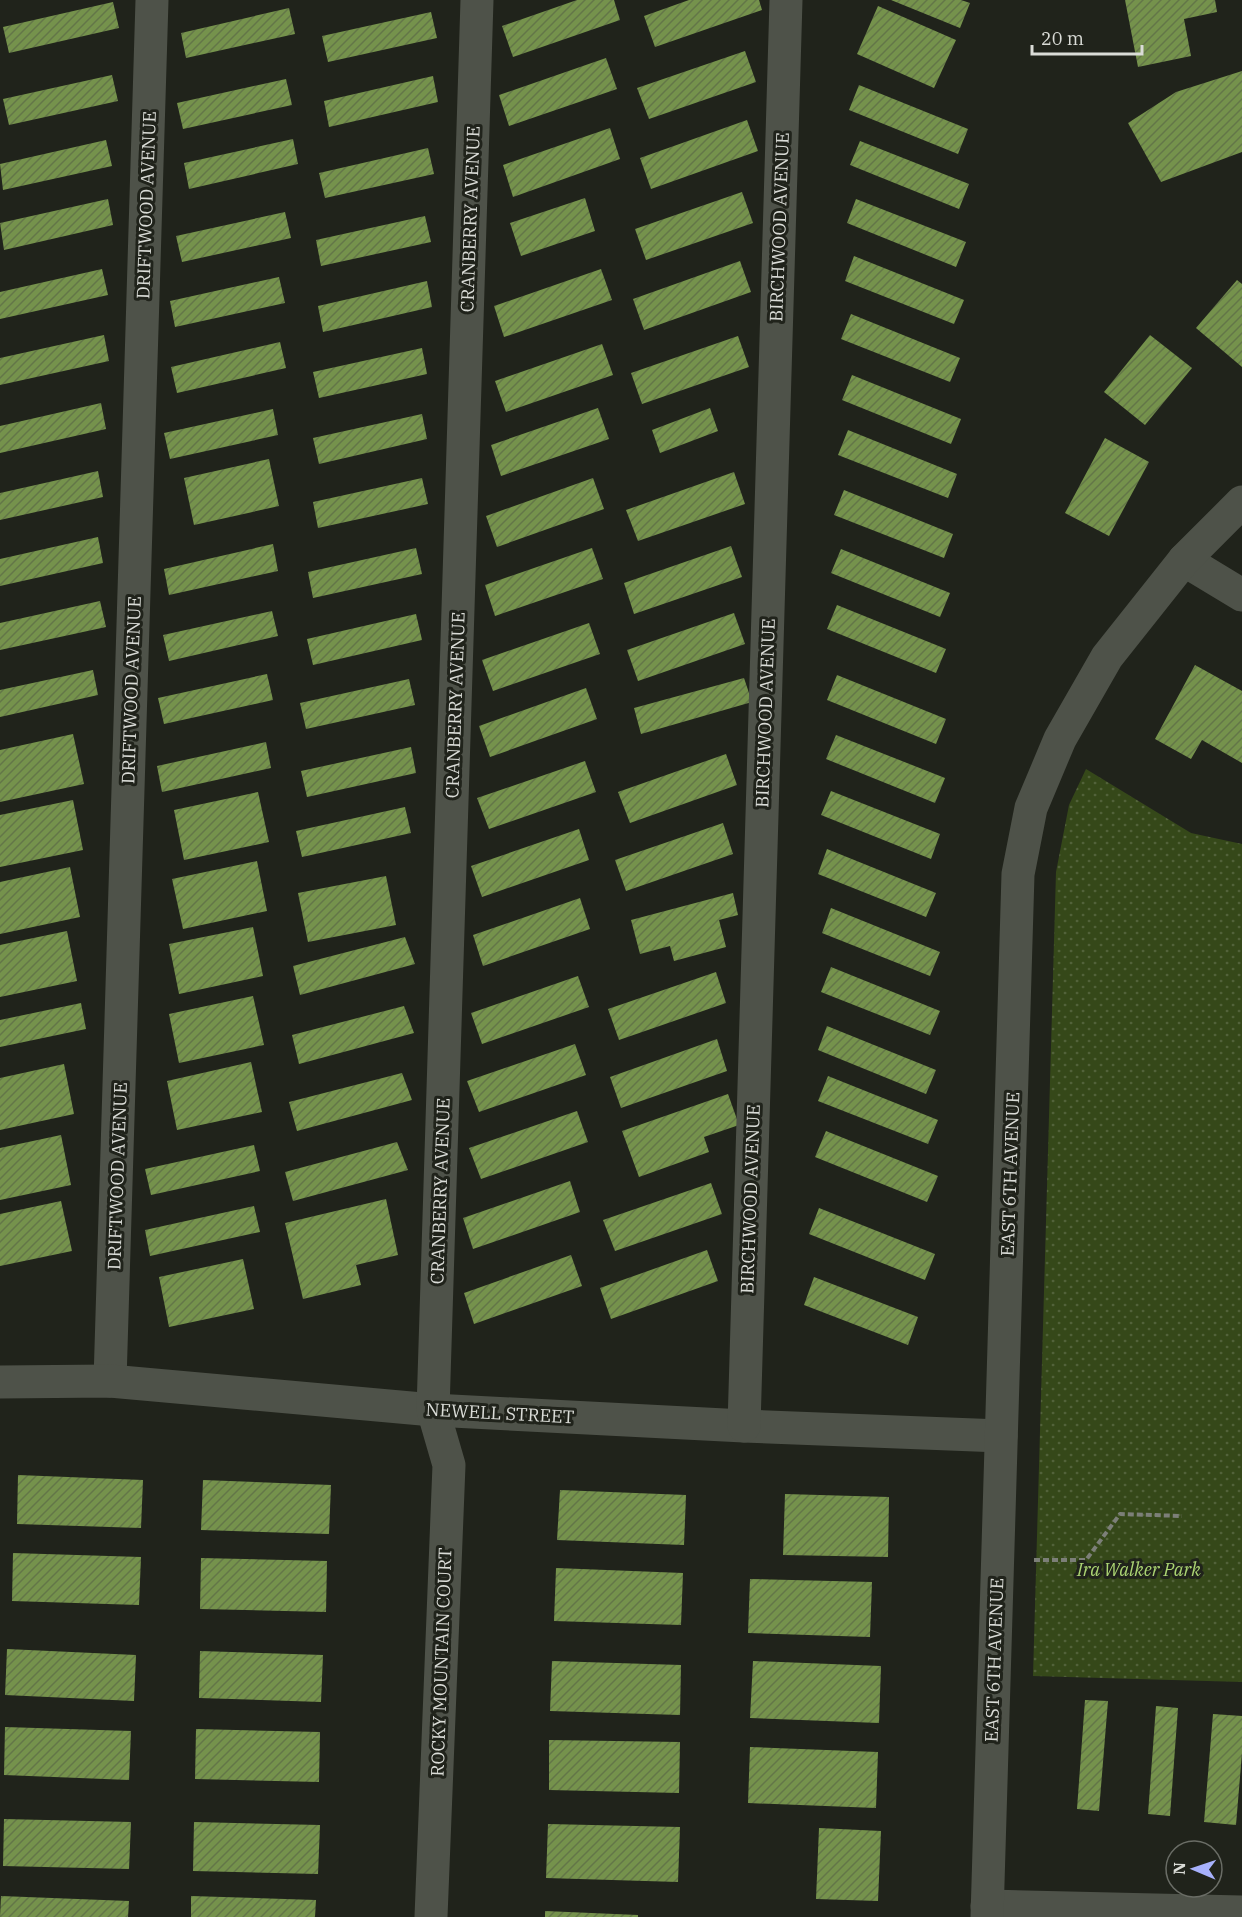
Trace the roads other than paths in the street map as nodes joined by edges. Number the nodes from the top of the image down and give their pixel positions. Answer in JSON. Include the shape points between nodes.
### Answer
{"nodes":[{"id":1,"x":152,"y":0,"type":"edge"},
{"id":2,"x":477,"y":0,"type":"edge"},
{"id":3,"x":786,"y":0,"type":"edge"},
{"id":4,"x":1242,"y":502,"type":"edge"},
{"id":5,"x":1184,"y":560,"type":"junction"},
{"id":6,"x":1242,"y":595,"type":"edge"},
{"id":7,"x":111,"y":1381,"type":"junction"},
{"id":8,"x":0,"y":1382,"type":"edge"},
{"id":9,"x":433,"y":1410,"type":"junction"},
{"id":10,"x":744,"y":1426,"type":"junction"},
{"id":11,"x":1001,"y":1436,"type":"junction"},
{"id":12,"x":987,"y":1911,"type":"edge"},
{"id":13,"x":1235,"y":1914,"type":"edge"},
{"id":14,"x":431,"y":1917,"type":"edge"}],
"edges":[{"from":1,"to":7,"type":"street","name":"DRIFTWOOD AVENUE"},
{"from":2,"to":9,"type":"street","name":"CRANBERRY AVENUE"},
{"from":3,"to":10,"type":"street","name":"BIRCHWOOD AVENUE"},
{"from":4,"to":5,"type":"street","name":"EAST 6TH AVENUE"},
{"from":5,"to":6,"type":"street"},
{"from":5,"to":11,"type":"street","name":"EAST 6TH AVENUE","via":[[1107,657],[1060,739],[1031,808],[1018,874]]},
{"from":7,"to":8,"type":"street","name":"NEWELL STREET"},
{"from":7,"to":9,"type":"street","name":"NEWELL STREET"},
{"from":9,"to":10,"type":"street","name":"NEWELL STREET"},
{"from":9,"to":14,"type":"street","name":"ROCKY MOUNTAIN COURT","via":[[448,1465]]},
{"from":10,"to":11,"type":"street","name":"NEWELL STREET"},
{"from":11,"to":12,"type":"street","name":"EAST 6TH AVENUE"},
{"from":12,"to":13,"type":"street"}]}
